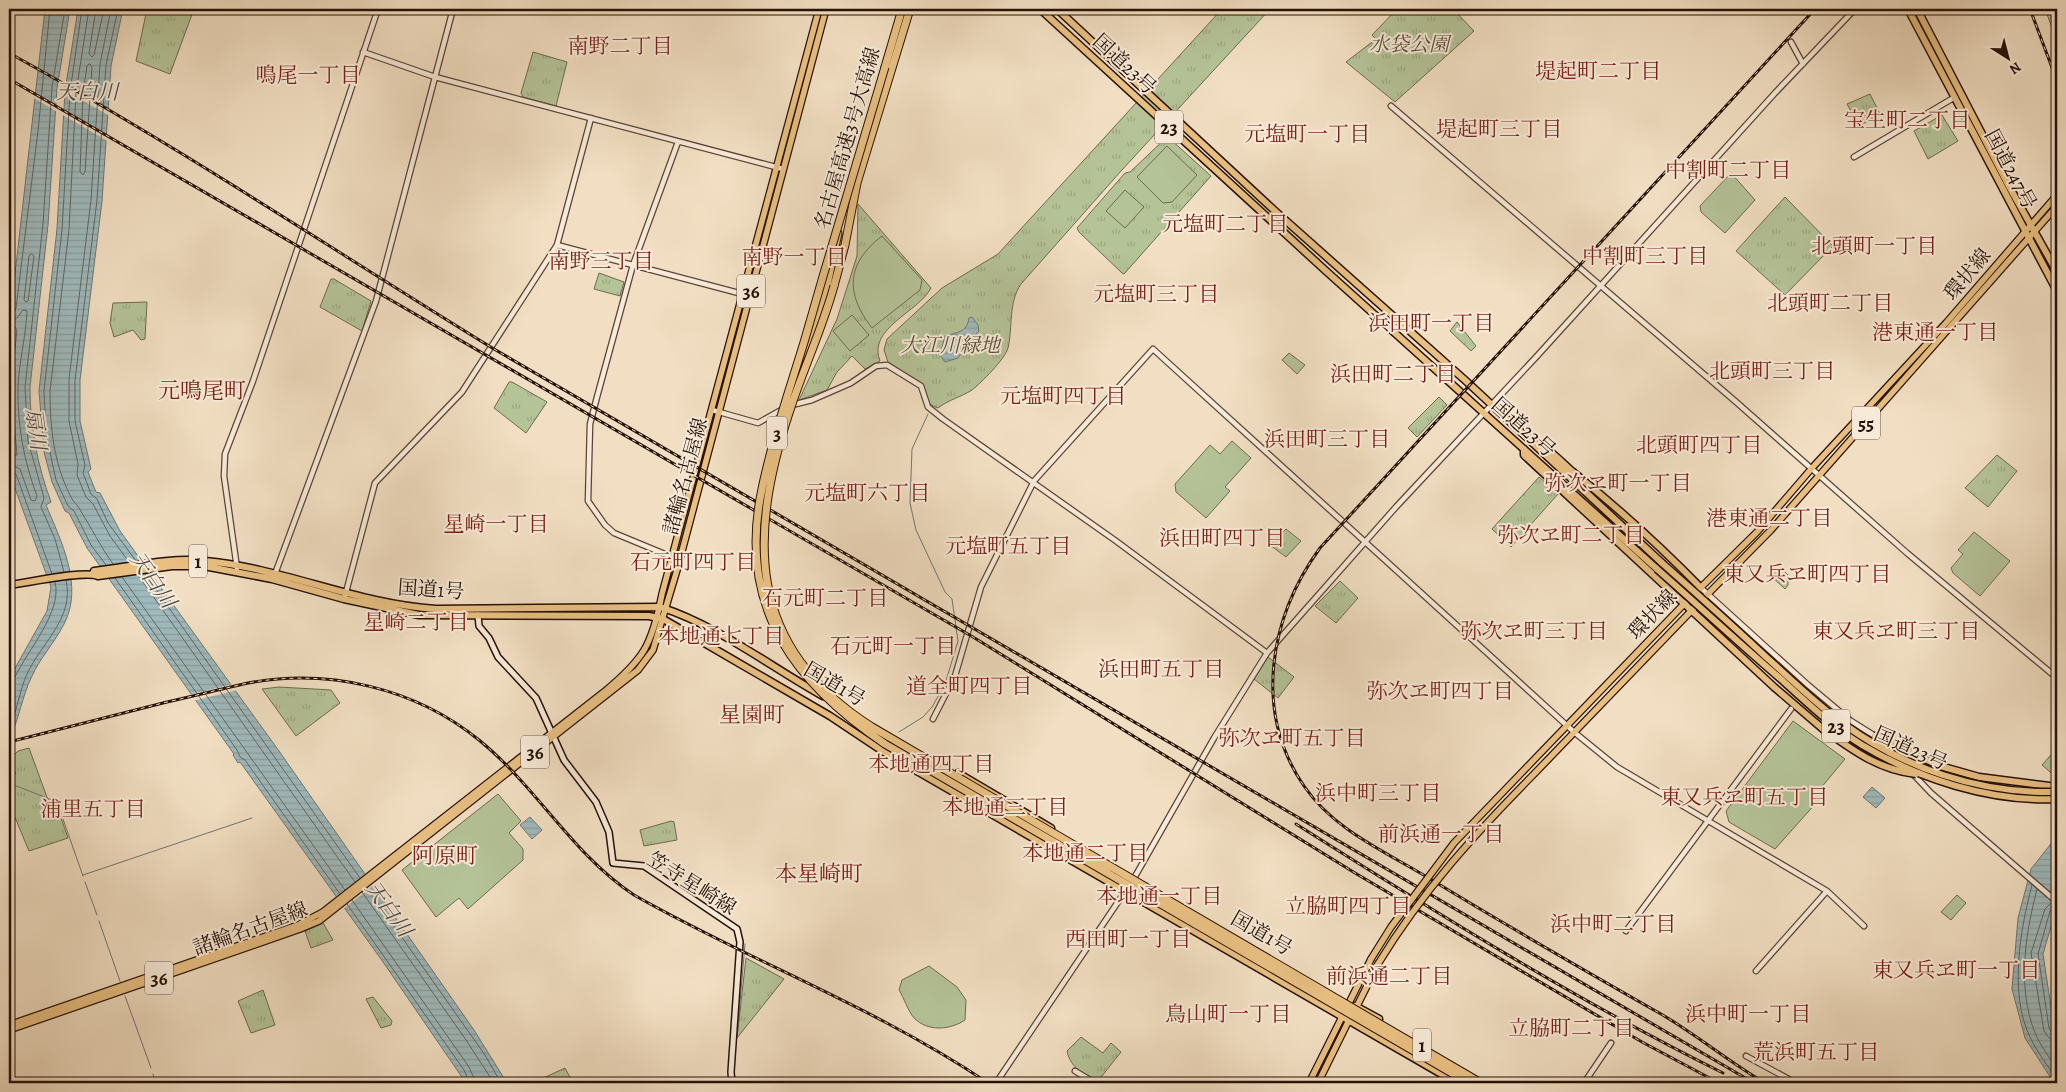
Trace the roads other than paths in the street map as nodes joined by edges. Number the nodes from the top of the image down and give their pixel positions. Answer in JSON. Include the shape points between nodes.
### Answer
{"nodes":[{"id":1,"x":378,"y":9,"type":"edge"},
{"id":2,"x":453,"y":9,"type":"edge"},
{"id":3,"x":819,"y":9,"type":"edge"},
{"id":4,"x":826,"y":9,"type":"edge"},
{"id":5,"x":902,"y":9,"type":"edge"},
{"id":6,"x":910,"y":9,"type":"edge"},
{"id":7,"x":1040,"y":9,"type":"edge"},
{"id":8,"x":1057,"y":9,"type":"edge"},
{"id":9,"x":1855,"y":9,"type":"edge"},
{"id":10,"x":1908,"y":9,"type":"edge"},
{"id":11,"x":1918,"y":9,"type":"edge"},
{"id":12,"x":1791,"y":42,"type":"dead end"},
{"id":13,"x":363,"y":52,"type":"junction"},
{"id":14,"x":1802,"y":64,"type":"junction"},
{"id":15,"x":882,"y":71,"type":"dead end"},
{"id":16,"x":435,"y":77,"type":"junction"},
{"id":17,"x":1955,"y":97,"type":"junction"},
{"id":18,"x":1391,"y":106,"type":"dead end"},
{"id":19,"x":591,"y":118,"type":"junction"},
{"id":20,"x":678,"y":142,"type":"junction"},
{"id":21,"x":1854,"y":157,"type":"dead end"},
{"id":22,"x":776,"y":167,"type":"junction"},
{"id":23,"x":783,"y":169,"type":"junction"},
{"id":24,"x":2057,"y":195,"type":"edge"},
{"id":25,"x":2057,"y":206,"type":"edge"},
{"id":26,"x":2028,"y":227,"type":"junction"},
{"id":27,"x":2034,"y":230,"type":"junction"},
{"id":28,"x":2030,"y":237,"type":"junction"},
{"id":29,"x":557,"y":245,"type":"junction"},
{"id":30,"x":633,"y":265,"type":"junction"},
{"id":31,"x":2057,"y":272,"type":"edge"},
{"id":32,"x":1600,"y":285,"type":"junction"},
{"id":33,"x":2057,"y":291,"type":"edge"},
{"id":34,"x":746,"y":295,"type":"junction"},
{"id":35,"x":793,"y":402,"type":"junction"},
{"id":36,"x":1492,"y":405,"type":"junction"},
{"id":37,"x":712,"y":410,"type":"junction"},
{"id":38,"x":719,"y":412,"type":"junction"},
{"id":39,"x":1484,"y":412,"type":"junction"},
{"id":40,"x":1532,"y":443,"type":"junction"},
{"id":41,"x":1524,"y":448,"type":"junction"},
{"id":42,"x":1812,"y":468,"type":"junction"},
{"id":43,"x":1819,"y":474,"type":"junction"},
{"id":44,"x":1034,"y":482,"type":"junction"},
{"id":45,"x":1365,"y":541,"type":"junction"},
{"id":46,"x":672,"y":557,"type":"junction"},
{"id":47,"x":237,"y":568,"type":"junction"},
{"id":48,"x":275,"y":574,"type":"junction"},
{"id":49,"x":9,"y":585,"type":"edge"},
{"id":50,"x":1701,"y":588,"type":"junction"},
{"id":51,"x":1707,"y":595,"type":"junction"},
{"id":52,"x":345,"y":596,"type":"junction"},
{"id":53,"x":1685,"y":603,"type":"junction"},
{"id":54,"x":663,"y":608,"type":"junction"},
{"id":55,"x":1692,"y":610,"type":"junction"},
{"id":56,"x":478,"y":615,"type":"junction"},
{"id":57,"x":661,"y":618,"type":"junction"},
{"id":58,"x":1267,"y":653,"type":"junction"},
{"id":59,"x":2057,"y":678,"type":"edge"},
{"id":60,"x":1791,"y":709,"type":"dead end"},
{"id":61,"x":933,"y":719,"type":"dead end"},
{"id":62,"x":1567,"y":725,"type":"junction"},
{"id":63,"x":1574,"y":732,"type":"junction"},
{"id":64,"x":554,"y":734,"type":"junction"},
{"id":65,"x":1875,"y":736,"type":"junction"},
{"id":66,"x":1922,"y":774,"type":"junction"},
{"id":67,"x":2057,"y":788,"type":"edge"},
{"id":68,"x":2057,"y":792,"type":"edge"},
{"id":69,"x":2057,"y":798,"type":"edge"},
{"id":70,"x":965,"y":799,"type":"junction"},
{"id":71,"x":1707,"y":820,"type":"junction"},
{"id":72,"x":1134,"y":877,"type":"junction"},
{"id":73,"x":1125,"y":891,"type":"junction"},
{"id":74,"x":1827,"y":891,"type":"junction"},
{"id":75,"x":2057,"y":902,"type":"edge"},
{"id":76,"x":334,"y":907,"type":"junction"},
{"id":77,"x":1196,"y":924,"type":"junction"},
{"id":78,"x":1864,"y":926,"type":"dead end"},
{"id":79,"x":1626,"y":931,"type":"dead end"},
{"id":80,"x":1756,"y":971,"type":"dead end"},
{"id":81,"x":1348,"y":1002,"type":"junction"},
{"id":82,"x":1356,"y":1007,"type":"junction"},
{"id":83,"x":1342,"y":1016,"type":"junction"},
{"id":84,"x":1349,"y":1020,"type":"junction"},
{"id":85,"x":9,"y":1026,"type":"edge"},
{"id":86,"x":9,"y":1030,"type":"edge"},
{"id":87,"x":1611,"y":1043,"type":"dead end"},
{"id":88,"x":1746,"y":1056,"type":"dead end"},
{"id":89,"x":1074,"y":1071,"type":"dead end"},
{"id":90,"x":732,"y":1083,"type":"edge"},
{"id":91,"x":996,"y":1083,"type":"edge"},
{"id":92,"x":1095,"y":1083,"type":"edge"},
{"id":93,"x":1309,"y":1083,"type":"edge"},
{"id":94,"x":1318,"y":1083,"type":"edge"},
{"id":95,"x":1457,"y":1083,"type":"edge"},
{"id":96,"x":1469,"y":1083,"type":"edge"},
{"id":97,"x":1481,"y":1083,"type":"edge"},
{"id":98,"x":1487,"y":1083,"type":"edge"},
{"id":99,"x":1584,"y":1083,"type":"edge"},
{"id":100,"x":1796,"y":1083,"type":"edge"}],
"edges":[{"from":1,"to":13,"type":"street"},
{"from":2,"to":16,"type":"street"},
{"from":3,"to":22,"type":"main road","name":"諸輪名古屋線","number":"36"},
{"from":4,"to":23,"type":"main road","name":"諸輪名古屋線","number":"36"},
{"from":5,"to":77,"type":"highway","name":"名古屋高速3号大高線","number":"3","bridge":true,"via":[[764,483],[757,543],[765,601],[778,635],[799,669],[828,701],[854,723],[909,759]]},
{"from":6,"to":35,"type":"highway","name":"名古屋高速3号大高線","number":"3","bridge":true,"via":[[857,183],[834,286]]},
{"from":7,"to":39,"type":"highway","name":"国道23号","number":"23"},
{"from":8,"to":36,"type":"highway","name":"国道23号","number":"23","via":[[1275,211]]},
{"from":9,"to":14,"type":"street"},
{"from":10,"to":17,"type":"highway","name":"国道247号"},
{"from":11,"to":26,"type":"highway","name":"国道247号"},
{"from":12,"to":14,"type":"street"},
{"from":13,"to":16,"type":"street"},
{"from":13,"to":47,"type":"street","via":[[253,381],[225,454],[224,476]]},
{"from":14,"to":32,"type":"street"},
{"from":15,"to":35,"type":"highway","bridge":true,"via":[[884,76]]},
{"from":16,"to":19,"type":"street"},
{"from":16,"to":48,"type":"street","via":[[376,301]]},
{"from":17,"to":21,"type":"street"},
{"from":17,"to":26,"type":"highway","name":"国道247号","via":[[2017,217]]},
{"from":18,"to":32,"type":"street"},
{"from":19,"to":20,"type":"street"},
{"from":19,"to":29,"type":"street"},
{"from":20,"to":22,"type":"street"},
{"from":20,"to":30,"type":"street"},
{"from":22,"to":23,"type":"street"},
{"from":22,"to":34,"type":"main road","name":"諸輪名古屋線","number":"36"},
{"from":23,"to":34,"type":"main road","name":"諸輪名古屋線","number":"36"},
{"from":24,"to":26,"type":"main road","name":"環状線","number":"55"},
{"from":25,"to":27,"type":"main road","name":"環状線","number":"55"},
{"from":26,"to":27,"type":"highway","name":"国道247号"},
{"from":26,"to":28,"type":"highway","name":"国道247号"},
{"from":26,"to":42,"type":"main road","name":"環状線","number":"55","via":[[1946,323]]},
{"from":27,"to":28,"type":"main road","name":"環状線","number":"55"},
{"from":27,"to":31,"type":"highway","name":"国道247号"},
{"from":28,"to":33,"type":"highway","name":"国道247号"},
{"from":28,"to":43,"type":"main road","name":"環状線","number":"55"},
{"from":29,"to":30,"type":"street"},
{"from":29,"to":52,"type":"street","via":[[462,392],[375,482]]},
{"from":30,"to":34,"type":"street"},
{"from":30,"to":46,"type":"street","via":[[590,424],[588,501],[614,533]]},
{"from":32,"to":36,"type":"street"},
{"from":32,"to":42,"type":"street"},
{"from":34,"to":37,"type":"main road","name":"諸輪名古屋線","number":"36"},
{"from":34,"to":38,"type":"main road","name":"諸輪名古屋線","number":"36"},
{"from":35,"to":97,"type":"highway","number":"3","bridge":true,"via":[[770,485],[764,521],[765,574],[775,612],[791,646],[824,689],[859,718]]},
{"from":36,"to":39,"type":"street"},
{"from":36,"to":40,"type":"highway","name":"国道23号","number":"23"},
{"from":37,"to":38,"type":"street"},
{"from":37,"to":46,"type":"main road","name":"諸輪名古屋線","number":"36"},
{"from":38,"to":44,"type":"street","via":[[758,423],[794,404],[851,383],[876,366],[887,365],[921,386],[928,407],[943,419]]},
{"from":38,"to":54,"type":"main road","name":"諸輪名古屋線","number":"36"},
{"from":39,"to":41,"type":"highway","name":"国道23号","number":"23"},
{"from":39,"to":45,"type":"street"},
{"from":40,"to":50,"type":"highway","via":[[1541,445],[1580,477]]},
{"from":40,"to":68,"type":"highway","name":"国道23号","number":"23","bridge":true,"via":[[1815,700],[1859,735],[1888,752],[1939,774],[2012,790]]},
{"from":41,"to":53,"type":"highway","via":[[1524,455]]},
{"from":41,"to":66,"type":"highway","name":"国道23号","number":"23","bridge":true,"via":[[1832,723],[1861,744]]},
{"from":42,"to":43,"type":"street"},
{"from":42,"to":50,"type":"main road","name":"環状線","number":"55","via":[[1757,532]]},
{"from":43,"to":51,"type":"main road","name":"環状線","number":"55","via":[[1765,537]]},
{"from":43,"to":59,"type":"street","via":[[1907,553]]},
{"from":44,"to":45,"type":"street","via":[[1153,349]]},
{"from":44,"to":58,"type":"street"},
{"from":44,"to":61,"type":"street","via":[[981,587],[952,683]]},
{"from":45,"to":58,"type":"street"},
{"from":45,"to":62,"type":"street"},
{"from":46,"to":54,"type":"main road","name":"諸輪名古屋線","number":"36"},
{"from":47,"to":48,"type":"highway","name":"国道1号","number":"1"},
{"from":47,"to":49,"type":"highway","name":"国道1号","number":"1","via":[[196,560]]},
{"from":47,"to":52,"type":"highway","name":"国道1号","number":"1"},
{"from":48,"to":52,"type":"highway","name":"国道1号","number":"1"},
{"from":50,"to":51,"type":"street"},
{"from":50,"to":53,"type":"main road","name":"環状線","number":"55"},
{"from":51,"to":55,"type":"main road","name":"環状線","number":"55"},
{"from":51,"to":65,"type":"street","via":[[1835,708]]},
{"from":52,"to":54,"type":"highway","name":"国道1号","number":"1","via":[[436,609]]},
{"from":52,"to":56,"type":"highway","name":"国道1号","number":"1","via":[[418,615]]},
{"from":53,"to":55,"type":"highway"},
{"from":53,"to":62,"type":"main road","name":"環状線"},
{"from":54,"to":57,"type":"main road","name":"諸輪名古屋線","number":"36"},
{"from":54,"to":72,"type":"highway","name":"国道1号","number":"1","via":[[702,625]]},
{"from":55,"to":63,"type":"main road","name":"環状線"},
{"from":55,"to":66,"type":"highway","bridge":true,"via":[[1823,729],[1878,764],[1901,772]]},
{"from":56,"to":57,"type":"highway","name":"国道1号","number":"1"},
{"from":56,"to":64,"type":"main road","name":"笠寺星崎線","via":[[479,626],[498,657],[536,698]]},
{"from":57,"to":64,"type":"main road","name":"諸輪名古屋線","number":"36","via":[[642,656],[630,670]]},
{"from":57,"to":70,"type":"highway","name":"国道1号","number":"1"},
{"from":58,"to":72,"type":"street"},
{"from":60,"to":71,"type":"street"},
{"from":62,"to":63,"type":"street"},
{"from":62,"to":81,"type":"main road","name":"環状線","bridge":true,"via":[[1448,850],[1391,927]]},
{"from":63,"to":71,"type":"street","via":[[1617,767]]},
{"from":63,"to":82,"type":"main road","name":"環状線","bridge":true,"via":[[1460,850],[1430,886],[1398,931]]},
{"from":64,"to":76,"type":"main road","name":"諸輪名古屋線","number":"36"},
{"from":64,"to":90,"type":"main road","name":"笠寺星崎線","via":[[570,769],[596,802],[606,822],[613,863],[644,866],[737,929],[740,938]]},
{"from":65,"to":67,"type":"highway","via":[[1940,766],[1979,777]]},
{"from":65,"to":75,"type":"street","via":[[1931,793]]},
{"from":66,"to":69,"type":"highway","name":"国道23号","number":"23","bridge":true,"via":[[1982,792],[2019,798]]},
{"from":70,"to":73,"type":"highway","name":"国道1号","number":"1"},
{"from":70,"to":77,"type":"highway","bridge":true,"via":[[979,795]]},
{"from":71,"to":74,"type":"street"},
{"from":71,"to":79,"type":"street"},
{"from":72,"to":73,"type":"street"},
{"from":72,"to":81,"type":"highway","name":"国道1号","number":"1"},
{"from":73,"to":83,"type":"highway","name":"国道1号","number":"1"},
{"from":73,"to":91,"type":"street"},
{"from":74,"to":78,"type":"street"},
{"from":74,"to":80,"type":"street"},
{"from":76,"to":85,"type":"main road","name":"諸輪名古屋線","number":"36","via":[[298,925]]},
{"from":76,"to":86,"type":"main road","name":"諸輪名古屋線","number":"36","via":[[320,921],[300,930]]},
{"from":77,"to":96,"type":"highway","name":"名古屋高速3号大高線","number":"3","bridge":true},
{"from":81,"to":82,"type":"highway","name":"国道1号","number":"1"},
{"from":81,"to":83,"type":"main road","name":"環状線"},
{"from":82,"to":84,"type":"main road","name":"環状線"},
{"from":82,"to":98,"type":"highway","name":"国道1号","number":"1"},
{"from":83,"to":84,"type":"highway","name":"国道1号","number":"1"},
{"from":83,"to":93,"type":"main road","name":"環状線"},
{"from":84,"to":94,"type":"main road","name":"環状線"},
{"from":84,"to":95,"type":"highway","name":"国道1号","number":"1"},
{"from":87,"to":99,"type":"street"},
{"from":88,"to":100,"type":"street"},
{"from":89,"to":92,"type":"street"}]}
